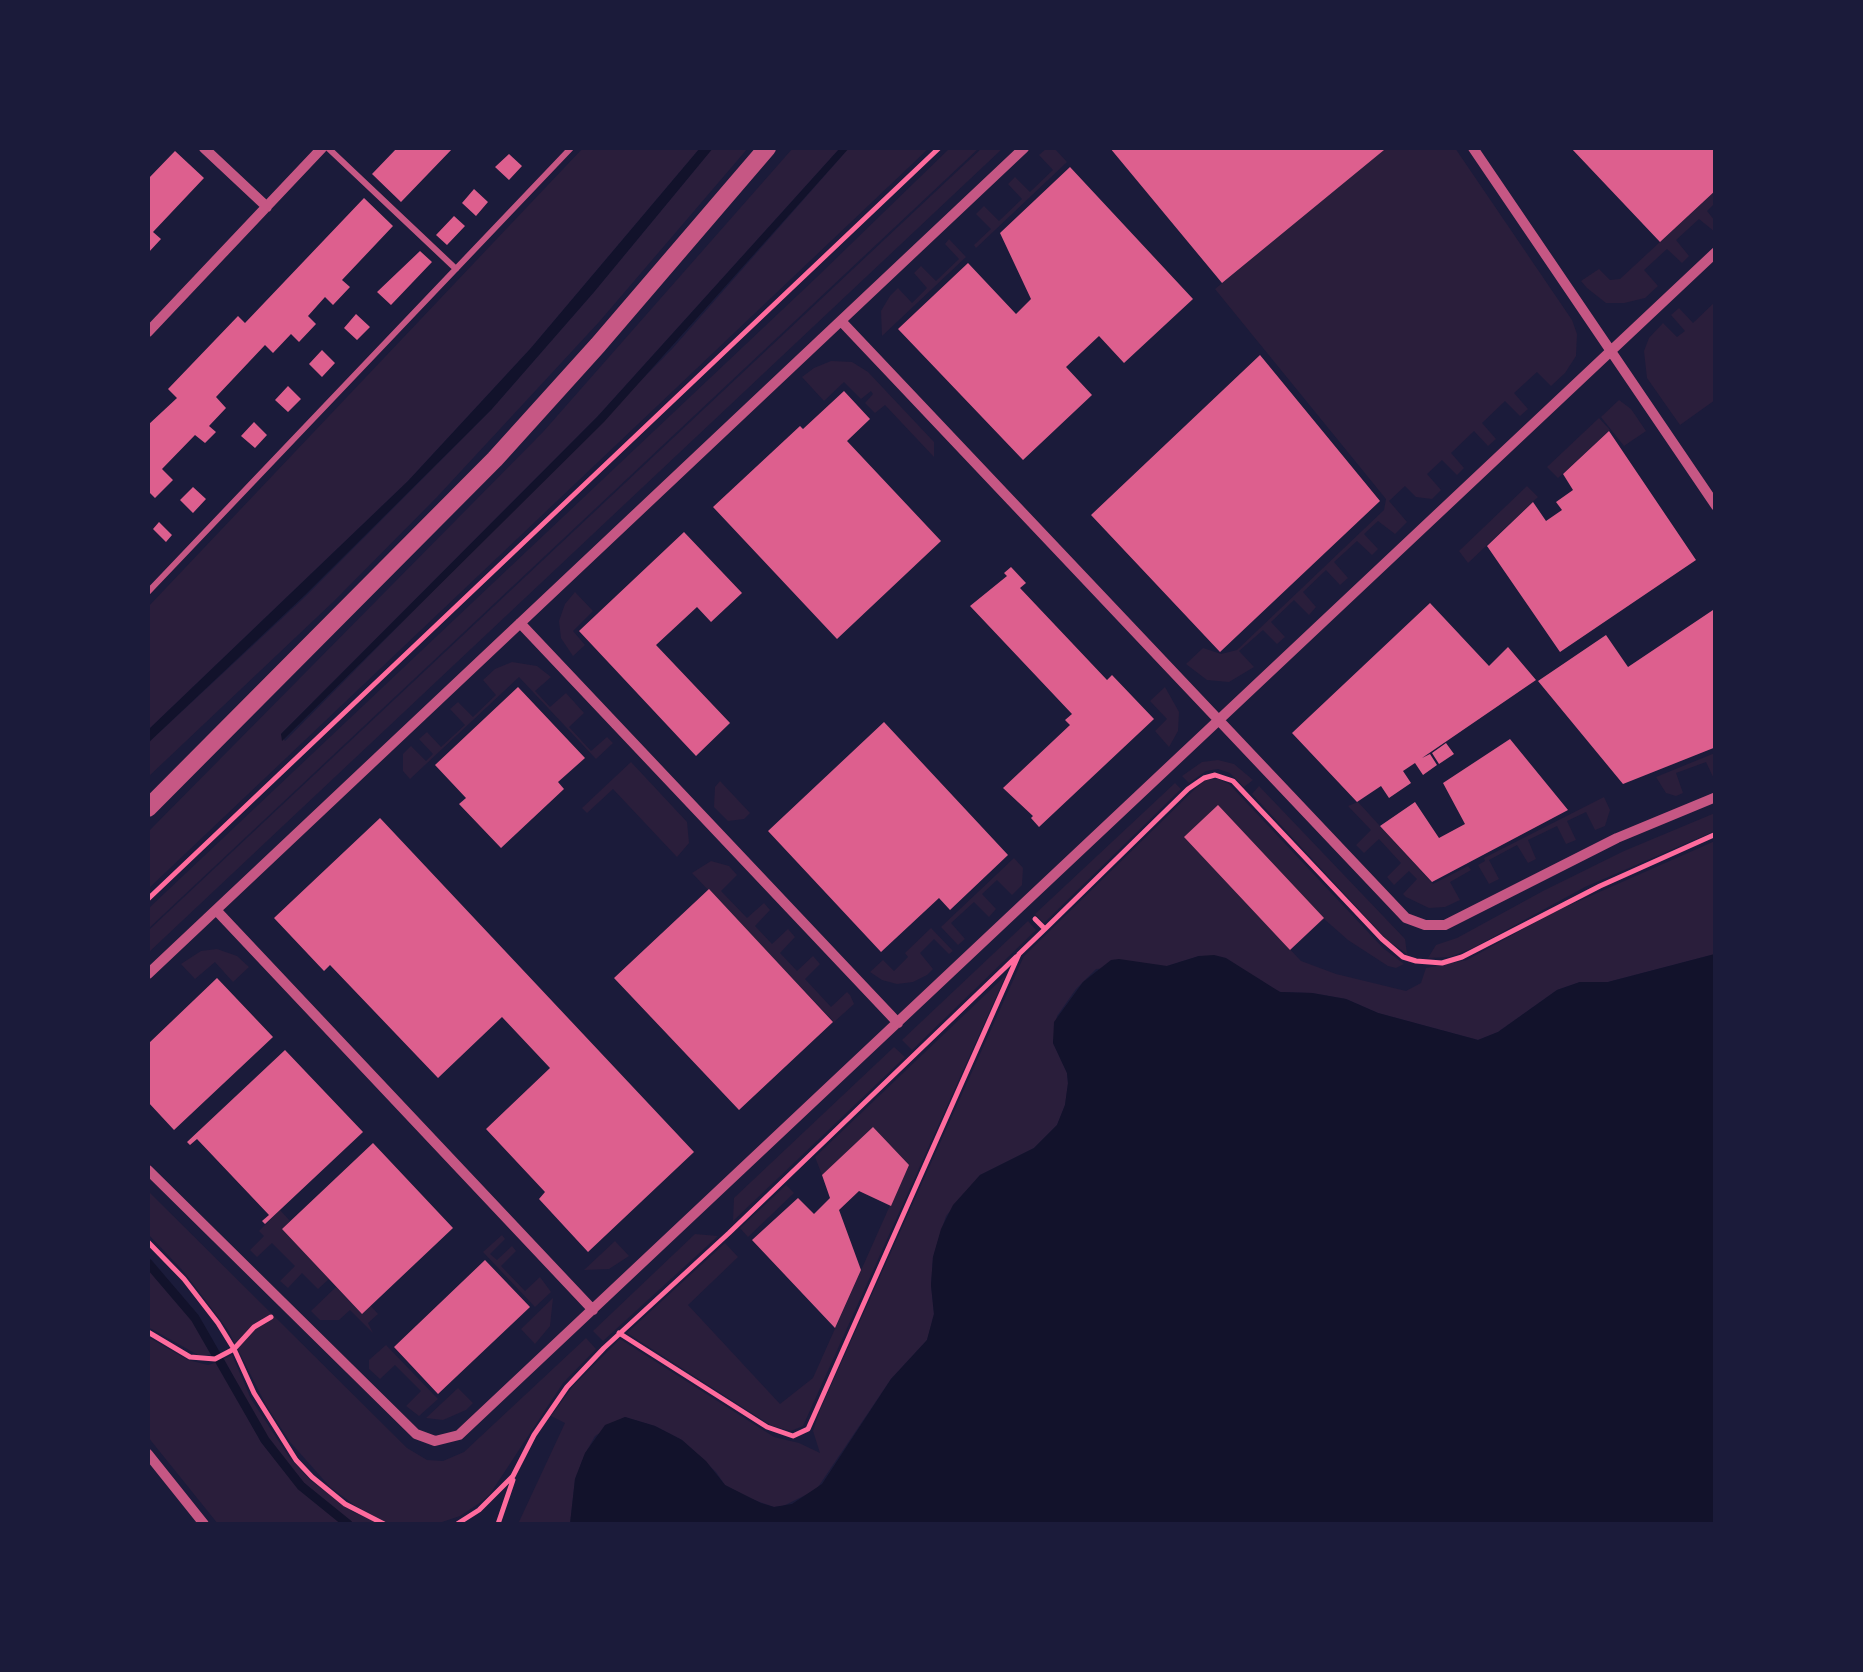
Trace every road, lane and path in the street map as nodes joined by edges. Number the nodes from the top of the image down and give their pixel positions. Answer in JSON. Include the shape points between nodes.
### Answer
{"nodes":[{"id":1,"x":204,"y":148,"type":"edge"},
{"id":2,"x":325,"y":148,"type":"edge"},
{"id":3,"x":570,"y":148,"type":"edge"},
{"id":4,"x":768,"y":148,"type":"edge"},
{"id":5,"x":938,"y":148,"type":"edge"},
{"id":6,"x":1024,"y":148,"type":"edge"},
{"id":7,"x":1473,"y":148,"type":"edge"},
{"id":8,"x":267,"y":206,"type":"junction"},
{"id":9,"x":1716,"y":252,"type":"edge"},
{"id":10,"x":456,"y":269,"type":"junction"},
{"id":11,"x":840,"y":320,"type":"junction"},
{"id":12,"x":148,"y":332,"type":"edge"},
{"id":13,"x":1611,"y":351,"type":"junction"},
{"id":14,"x":1716,"y":506,"type":"edge"},
{"id":15,"x":148,"y":592,"type":"edge"},
{"id":16,"x":520,"y":623,"type":"junction"},
{"id":17,"x":1218,"y":721,"type":"junction"},
{"id":18,"x":1716,"y":798,"type":"edge"},
{"id":19,"x":148,"y":808,"type":"edge"},
{"id":20,"x":148,"y":899,"type":"edge"},
{"id":21,"x":1022,"y":906,"type":"junction"},
{"id":22,"x":216,"y":910,"type":"junction"},
{"id":23,"x":1019,"y":954,"type":"junction"},
{"id":24,"x":148,"y":974,"type":"edge"},
{"id":25,"x":898,"y":1023,"type":"junction"},
{"id":26,"x":148,"y":1170,"type":"edge"},
{"id":27,"x":148,"y":1242,"type":"edge"},
{"id":28,"x":286,"y":1308,"type":"junction"},
{"id":29,"x":594,"y":1310,"type":"junction"},
{"id":30,"x":148,"y":1332,"type":"edge"},
{"id":31,"x":618,"y":1333,"type":"junction"},
{"id":32,"x":234,"y":1349,"type":"junction"},
{"id":33,"x":148,"y":1454,"type":"edge"},
{"id":34,"x":513,"y":1476,"type":"junction"},
{"id":35,"x":204,"y":1524,"type":"edge"},
{"id":36,"x":384,"y":1524,"type":"edge"},
{"id":37,"x":456,"y":1524,"type":"edge"},
{"id":38,"x":498,"y":1524,"type":"edge"}],
"edges":[{"from":1,"to":8,"type":"street"},
{"from":2,"to":8,"type":"street"},
{"from":2,"to":10,"type":"lane"},
{"from":3,"to":10,"type":"lane"},
{"from":4,"to":19,"type":"street","via":[[495,460]]},
{"from":5,"to":20,"type":"path"},
{"from":6,"to":11,"type":"street"},
{"from":7,"to":13,"type":"street"},
{"from":8,"to":12,"type":"street"},
{"from":9,"to":13,"type":"street"},
{"from":10,"to":15,"type":"lane"},
{"from":11,"to":16,"type":"street"},
{"from":11,"to":17,"type":"street"},
{"from":13,"to":14,"type":"street"},
{"from":13,"to":17,"type":"street"},
{"from":16,"to":22,"type":"street"},
{"from":16,"to":25,"type":"street"},
{"from":17,"to":18,"type":"street","via":[[1391,904],[1425,926],[1444,925],[1617,838]]},
{"from":17,"to":21,"type":"street"},
{"from":21,"to":23,"type":"path","via":[[1045,929]]},
{"from":21,"to":25,"type":"street"},
{"from":22,"to":24,"type":"street"},
{"from":22,"to":29,"type":"street"},
{"from":23,"to":31,"type":"path"},
{"from":23,"to":31,"type":"path","via":[[808,1429],[793,1436],[767,1427]]},
{"from":25,"to":29,"type":"street"},
{"from":26,"to":28,"type":"street"},
{"from":27,"to":32,"type":"path"},
{"from":28,"to":29,"type":"street","via":[[395,1416],[435,1441],[458,1435]]},
{"from":28,"to":32,"type":"path"},
{"from":30,"to":32,"type":"path","via":[[198,1360]]},
{"from":31,"to":34,"type":"path","via":[[566,1386]]},
{"from":32,"to":36,"type":"path","via":[[296,1460],[345,1504]]},
{"from":33,"to":35,"type":"street"},
{"from":34,"to":37,"type":"path"},
{"from":34,"to":38,"type":"path"}]}
